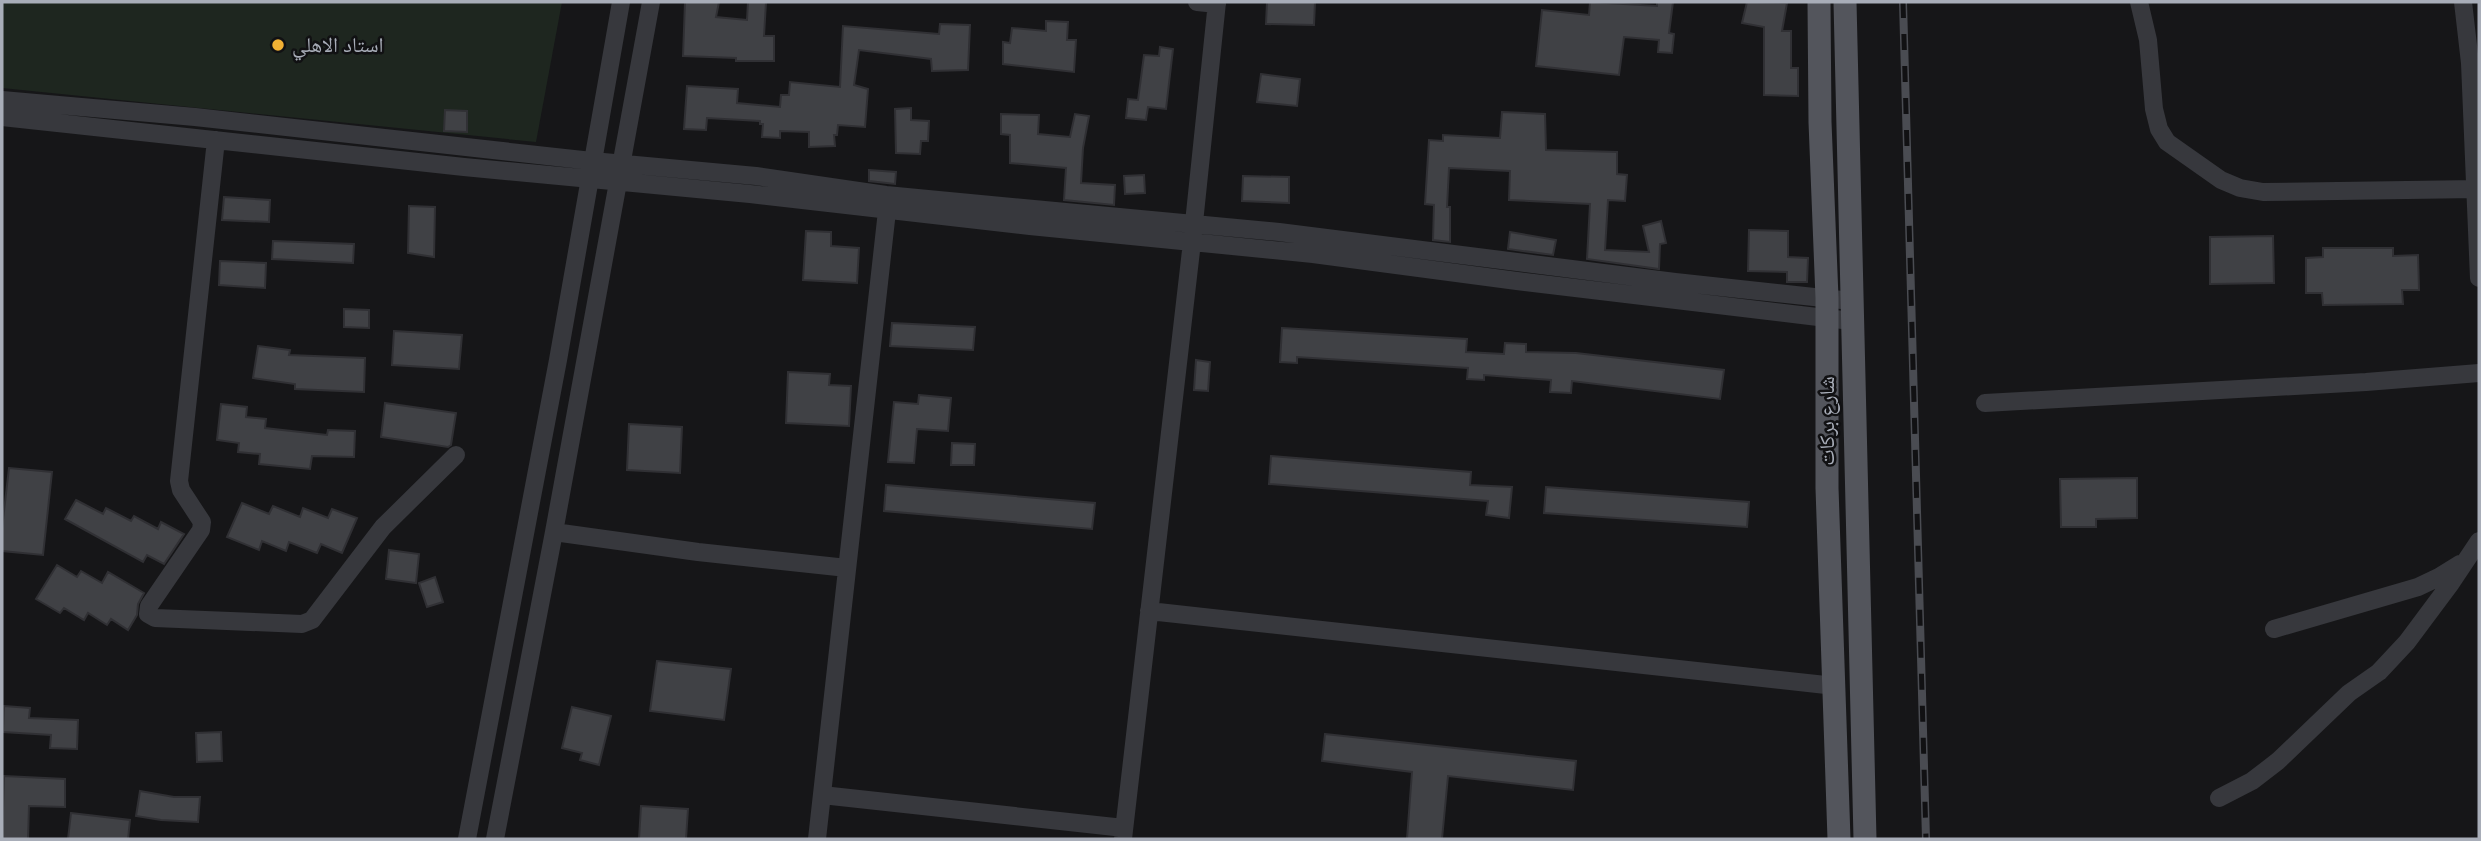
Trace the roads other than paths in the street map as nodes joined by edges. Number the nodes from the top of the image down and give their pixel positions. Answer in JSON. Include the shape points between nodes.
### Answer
{"nodes":[{"id":1,"x":621,"y":2,"type":"edge"},
{"id":2,"x":651,"y":2,"type":"edge"},
{"id":3,"x":1197,"y":2,"type":"edge"},
{"id":4,"x":1819,"y":2,"type":"edge"},
{"id":5,"x":1845,"y":2,"type":"edge"},
{"id":6,"x":2138,"y":2,"type":"edge"},
{"id":7,"x":2463,"y":2,"type":"edge"},
{"id":8,"x":1217,"y":3,"type":"edge"},
{"id":9,"x":2474,"y":63,"type":"edge"},
{"id":10,"x":2,"y":100,"type":"edge"},
{"id":11,"x":2,"y":117,"type":"edge"},
{"id":12,"x":216,"y":140,"type":"junction"},
{"id":13,"x":593,"y":161,"type":"junction"},
{"id":14,"x":622,"y":164,"type":"junction"},
{"id":15,"x":589,"y":180,"type":"junction"},
{"id":16,"x":619,"y":183,"type":"junction"},
{"id":17,"x":2476,"y":188,"type":"junction"},
{"id":18,"x":887,"y":211,"type":"junction"},
{"id":19,"x":1194,"y":223,"type":"junction"},
{"id":20,"x":1192,"y":242,"type":"junction"},
{"id":21,"x":2479,"y":278,"type":"edge"},
{"id":22,"x":1826,"y":308,"type":"junction"},
{"id":23,"x":1851,"y":311,"type":"junction"},
{"id":24,"x":2479,"y":373,"type":"edge"},
{"id":25,"x":1985,"y":402,"type":"dead end"},
{"id":26,"x":456,"y":455,"type":"dead end"},
{"id":27,"x":554,"y":532,"type":"junction"},
{"id":28,"x":2479,"y":541,"type":"edge"},
{"id":29,"x":2466,"y":560,"type":"junction"},
{"id":30,"x":847,"y":568,"type":"junction"},
{"id":31,"x":1149,"y":611,"type":"junction"},
{"id":32,"x":2274,"y":629,"type":"dead end"},
{"id":33,"x":1835,"y":686,"type":"junction"},
{"id":34,"x":822,"y":795,"type":"junction"},
{"id":35,"x":2219,"y":797,"type":"dead end"},
{"id":36,"x":1124,"y":833,"type":"edge"},
{"id":37,"x":467,"y":839,"type":"edge"},
{"id":38,"x":495,"y":839,"type":"edge"},
{"id":39,"x":817,"y":839,"type":"edge"},
{"id":40,"x":1839,"y":839,"type":"edge"},
{"id":41,"x":1865,"y":839,"type":"edge"}],
"edges":[{"from":1,"to":13,"type":"street"},
{"from":2,"to":14,"type":"street"},
{"from":3,"to":8,"type":"street"},
{"from":4,"to":22,"type":"main road","name":"شارع بركات"},
{"from":5,"to":23,"type":"main road","name":"شارع بركات"},
{"from":6,"to":17,"type":"street","via":[[2148,40],[2159,129],[2167,142],[2221,180],[2263,192]]},
{"from":7,"to":9,"type":"street"},
{"from":8,"to":19,"type":"street"},
{"from":9,"to":17,"type":"street"},
{"from":10,"to":13,"type":"street"},
{"from":11,"to":12,"type":"street"},
{"from":12,"to":15,"type":"street"},
{"from":12,"to":26,"type":"street","via":[[179,481],[202,522],[201,530],[148,614],[155,618],[302,624],[312,620],[383,527]]},
{"from":13,"to":14,"type":"street"},
{"from":13,"to":15,"type":"street"},
{"from":14,"to":16,"type":"street"},
{"from":14,"to":19,"type":"street"},
{"from":15,"to":16,"type":"street"},
{"from":15,"to":37,"type":"street"},
{"from":16,"to":18,"type":"street"},
{"from":16,"to":27,"type":"street"},
{"from":17,"to":21,"type":"street"},
{"from":18,"to":20,"type":"street"},
{"from":18,"to":30,"type":"street"},
{"from":19,"to":20,"type":"street"},
{"from":19,"to":22,"type":"street"},
{"from":20,"to":22,"type":"street","via":[[1517,281]]},
{"from":20,"to":31,"type":"street"},
{"from":22,"to":23,"type":"street"},
{"from":22,"to":33,"type":"main road","name":"شارع بركات"},
{"from":23,"to":41,"type":"main road","name":"شارع بركات"},
{"from":24,"to":25,"type":"street"},
{"from":27,"to":30,"type":"street"},
{"from":27,"to":38,"type":"street"},
{"from":28,"to":29,"type":"street"},
{"from":29,"to":32,"type":"street","via":[[2418,587]]},
{"from":29,"to":35,"type":"street","via":[[2407,642],[2379,672],[2349,693],[2269,768]]},
{"from":30,"to":34,"type":"street"},
{"from":31,"to":33,"type":"street"},
{"from":31,"to":36,"type":"street"},
{"from":33,"to":40,"type":"main road","name":"شارع بركات"},
{"from":34,"to":36,"type":"street"},
{"from":34,"to":39,"type":"street"}]}
